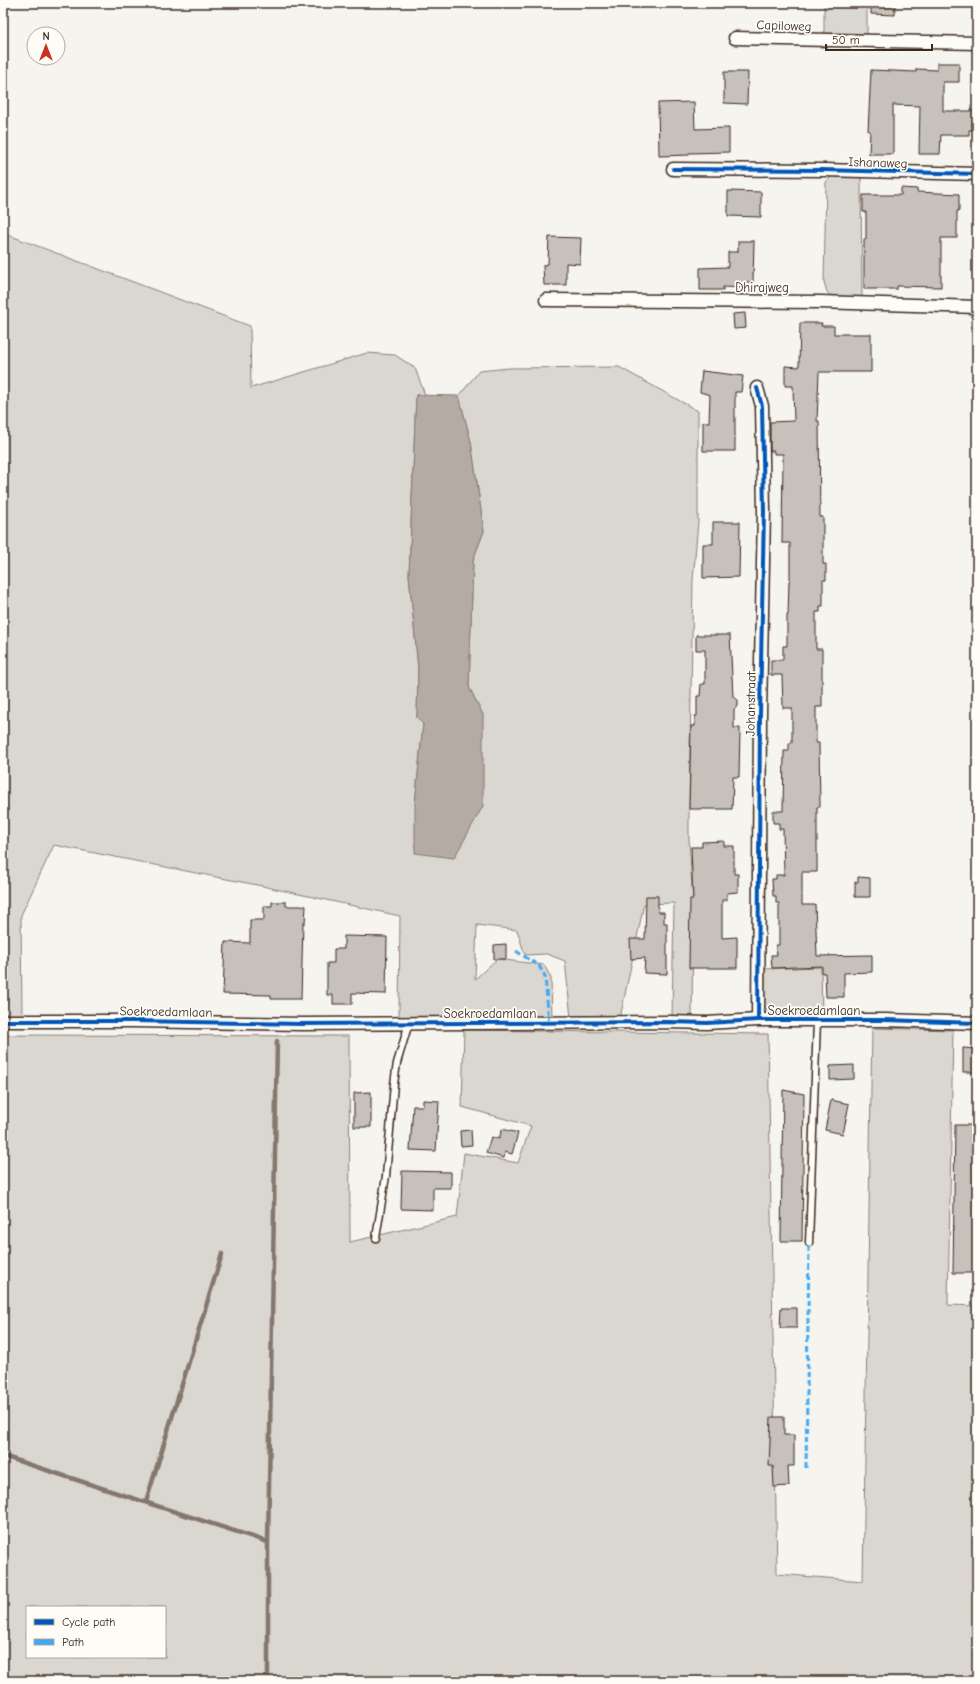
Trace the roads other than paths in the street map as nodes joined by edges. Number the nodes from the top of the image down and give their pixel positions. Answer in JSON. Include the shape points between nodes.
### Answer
{"nodes":[{"id":1,"x":735,"y":38,"type":"dead end"},
{"id":2,"x":977,"y":44,"type":"edge"},
{"id":3,"x":673,"y":169,"type":"dead end"},
{"id":4,"x":977,"y":174,"type":"edge"},
{"id":5,"x":546,"y":300,"type":"dead end"},
{"id":6,"x":977,"y":307,"type":"edge"},
{"id":7,"x":756,"y":388,"type":"dead end"},
{"id":8,"x":758,"y":1020,"type":"junction"},
{"id":9,"x":3,"y":1021,"type":"edge"},
{"id":10,"x":817,"y":1021,"type":"junction"},
{"id":11,"x":409,"y":1023,"type":"junction"},
{"id":12,"x":977,"y":1023,"type":"edge"},
{"id":13,"x":376,"y":1238,"type":"dead end"},
{"id":14,"x":809,"y":1243,"type":"dead end"}],
"edges":[{"from":1,"to":2,"type":"street","name":"Capiloweg"},
{"from":3,"to":4,"type":"street","name":"Ishanaweg"},
{"from":5,"to":6,"type":"street","name":"Dhirajweg","via":[[820,302]]},
{"from":7,"to":8,"type":"street","name":"Johanstraat","via":[[762,406],[764,512]]},
{"from":8,"to":10,"type":"street","name":"Soekroedamlaan"},
{"from":8,"to":11,"type":"street","name":"Soekroedamlaan","via":[[707,1023]]},
{"from":9,"to":11,"type":"street","name":"Soekroedamlaan"},
{"from":10,"to":12,"type":"street","name":"Soekroedamlaan"},
{"from":10,"to":14,"type":"lane"},
{"from":11,"to":13,"type":"lane","via":[[397,1062],[386,1176]]}]}
